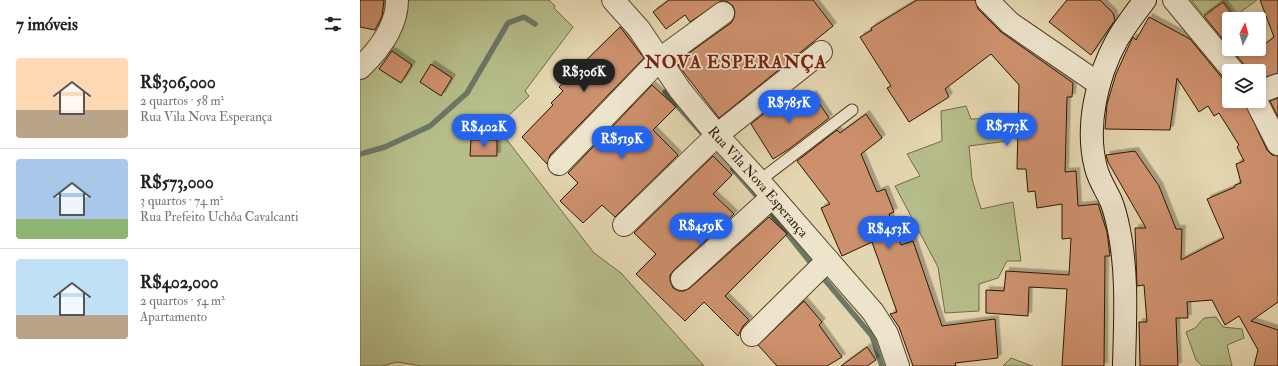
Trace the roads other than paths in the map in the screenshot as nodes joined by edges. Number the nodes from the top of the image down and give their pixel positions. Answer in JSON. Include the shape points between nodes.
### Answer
{"nodes":[{"id":1,"x":397,"y":0,"type":"edge"},
{"id":2,"x":987,"y":0,"type":"edge"},
{"id":3,"x":1174,"y":0,"type":"edge"},
{"id":4,"x":622,"y":3,"type":"edge"},
{"id":5,"x":1134,"y":5,"type":"edge"},
{"id":6,"x":723,"y":13,"type":"dead end"},
{"id":7,"x":821,"y":52,"type":"dead end"},
{"id":8,"x":660,"y":59,"type":"junction"},
{"id":9,"x":364,"y":60,"type":"edge"},
{"id":10,"x":1227,"y":64,"type":"edge"},
{"id":11,"x":1099,"y":84,"type":"junction"},
{"id":12,"x":1278,"y":85,"type":"edge"},
{"id":13,"x":1266,"y":89,"type":"edge"},
{"id":14,"x":1260,"y":108,"type":"edge"},
{"id":15,"x":852,"y":110,"type":"dead end"},
{"id":16,"x":717,"y":135,"type":"junction"},
{"id":17,"x":1278,"y":144,"type":"edge"},
{"id":18,"x":559,"y":164,"type":"dead end"},
{"id":19,"x":766,"y":189,"type":"junction"},
{"id":20,"x":624,"y":225,"type":"dead end"},
{"id":21,"x":828,"y":260,"type":"junction"},
{"id":22,"x":682,"y":279,"type":"dead end"},
{"id":23,"x":752,"y":335,"type":"dead end"},
{"id":24,"x":898,"y":366,"type":"edge"},
{"id":25,"x":1124,"y":366,"type":"edge"}],
"edges":[{"from":1,"to":9,"type":"street","via":[[395,16],[383,41]]},
{"from":2,"to":11,"type":"street","via":[[1010,23]]},
{"from":3,"to":10,"type":"street"},
{"from":4,"to":8,"type":"street","name":"Rua Vila Nova Esperança"},
{"from":5,"to":11,"type":"street","via":[[1107,59]]},
{"from":6,"to":8,"type":"street"},
{"from":7,"to":16,"type":"street"},
{"from":8,"to":16,"type":"street","name":"Rua Vila Nova Esperança","via":[[680,90]]},
{"from":8,"to":18,"type":"street"},
{"from":11,"to":25,"type":"street","via":[[1092,121],[1093,154],[1096,170],[1116,215],[1120,233],[1125,303]]},
{"from":12,"to":13,"type":"street"},
{"from":14,"to":17,"type":"street"},
{"from":15,"to":19,"type":"lane"},
{"from":16,"to":19,"type":"street","name":"Rua Vila Nova Esperança"},
{"from":16,"to":20,"type":"street"},
{"from":19,"to":21,"type":"street","name":"Rua Vila Nova Esperança"},
{"from":19,"to":22,"type":"street"},
{"from":21,"to":23,"type":"street"},
{"from":21,"to":24,"type":"street","name":"Rua Vila Nova Esperança","via":[[881,323],[888,334]]}]}
